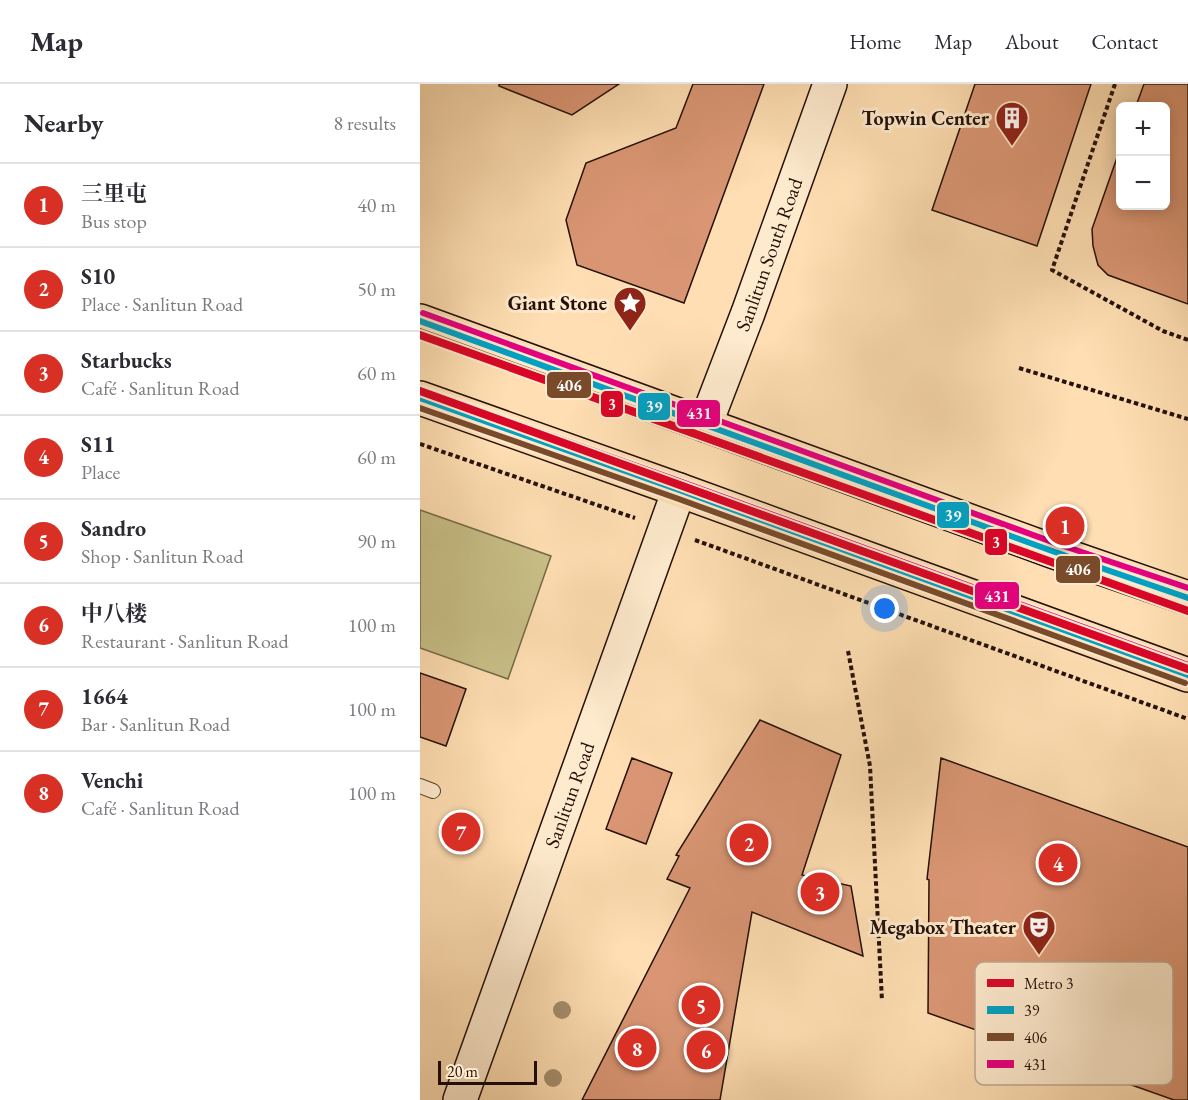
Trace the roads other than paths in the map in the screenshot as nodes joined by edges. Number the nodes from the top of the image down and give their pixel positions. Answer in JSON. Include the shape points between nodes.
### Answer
{"nodes":[{"id":1,"x":830,"y":84,"type":"edge"},
{"id":2,"x":420,"y":321,"type":"edge"},
{"id":3,"x":420,"y":398,"type":"edge"},
{"id":4,"x":705,"y":424,"type":"junction"},
{"id":5,"x":679,"y":490,"type":"junction"},
{"id":6,"x":1188,"y":598,"type":"edge"},
{"id":7,"x":1188,"y":675,"type":"edge"},
{"id":8,"x":460,"y":1100,"type":"edge"}],
"edges":[{"from":1,"to":4,"type":"street","name":"Sanlitun South Road"},
{"from":2,"to":4,"type":"main road"},
{"from":3,"to":5,"type":"main road"},
{"from":4,"to":6,"type":"main road"},
{"from":5,"to":7,"type":"main road"},
{"from":5,"to":8,"type":"street","name":"Sanlitun Road"}]}
